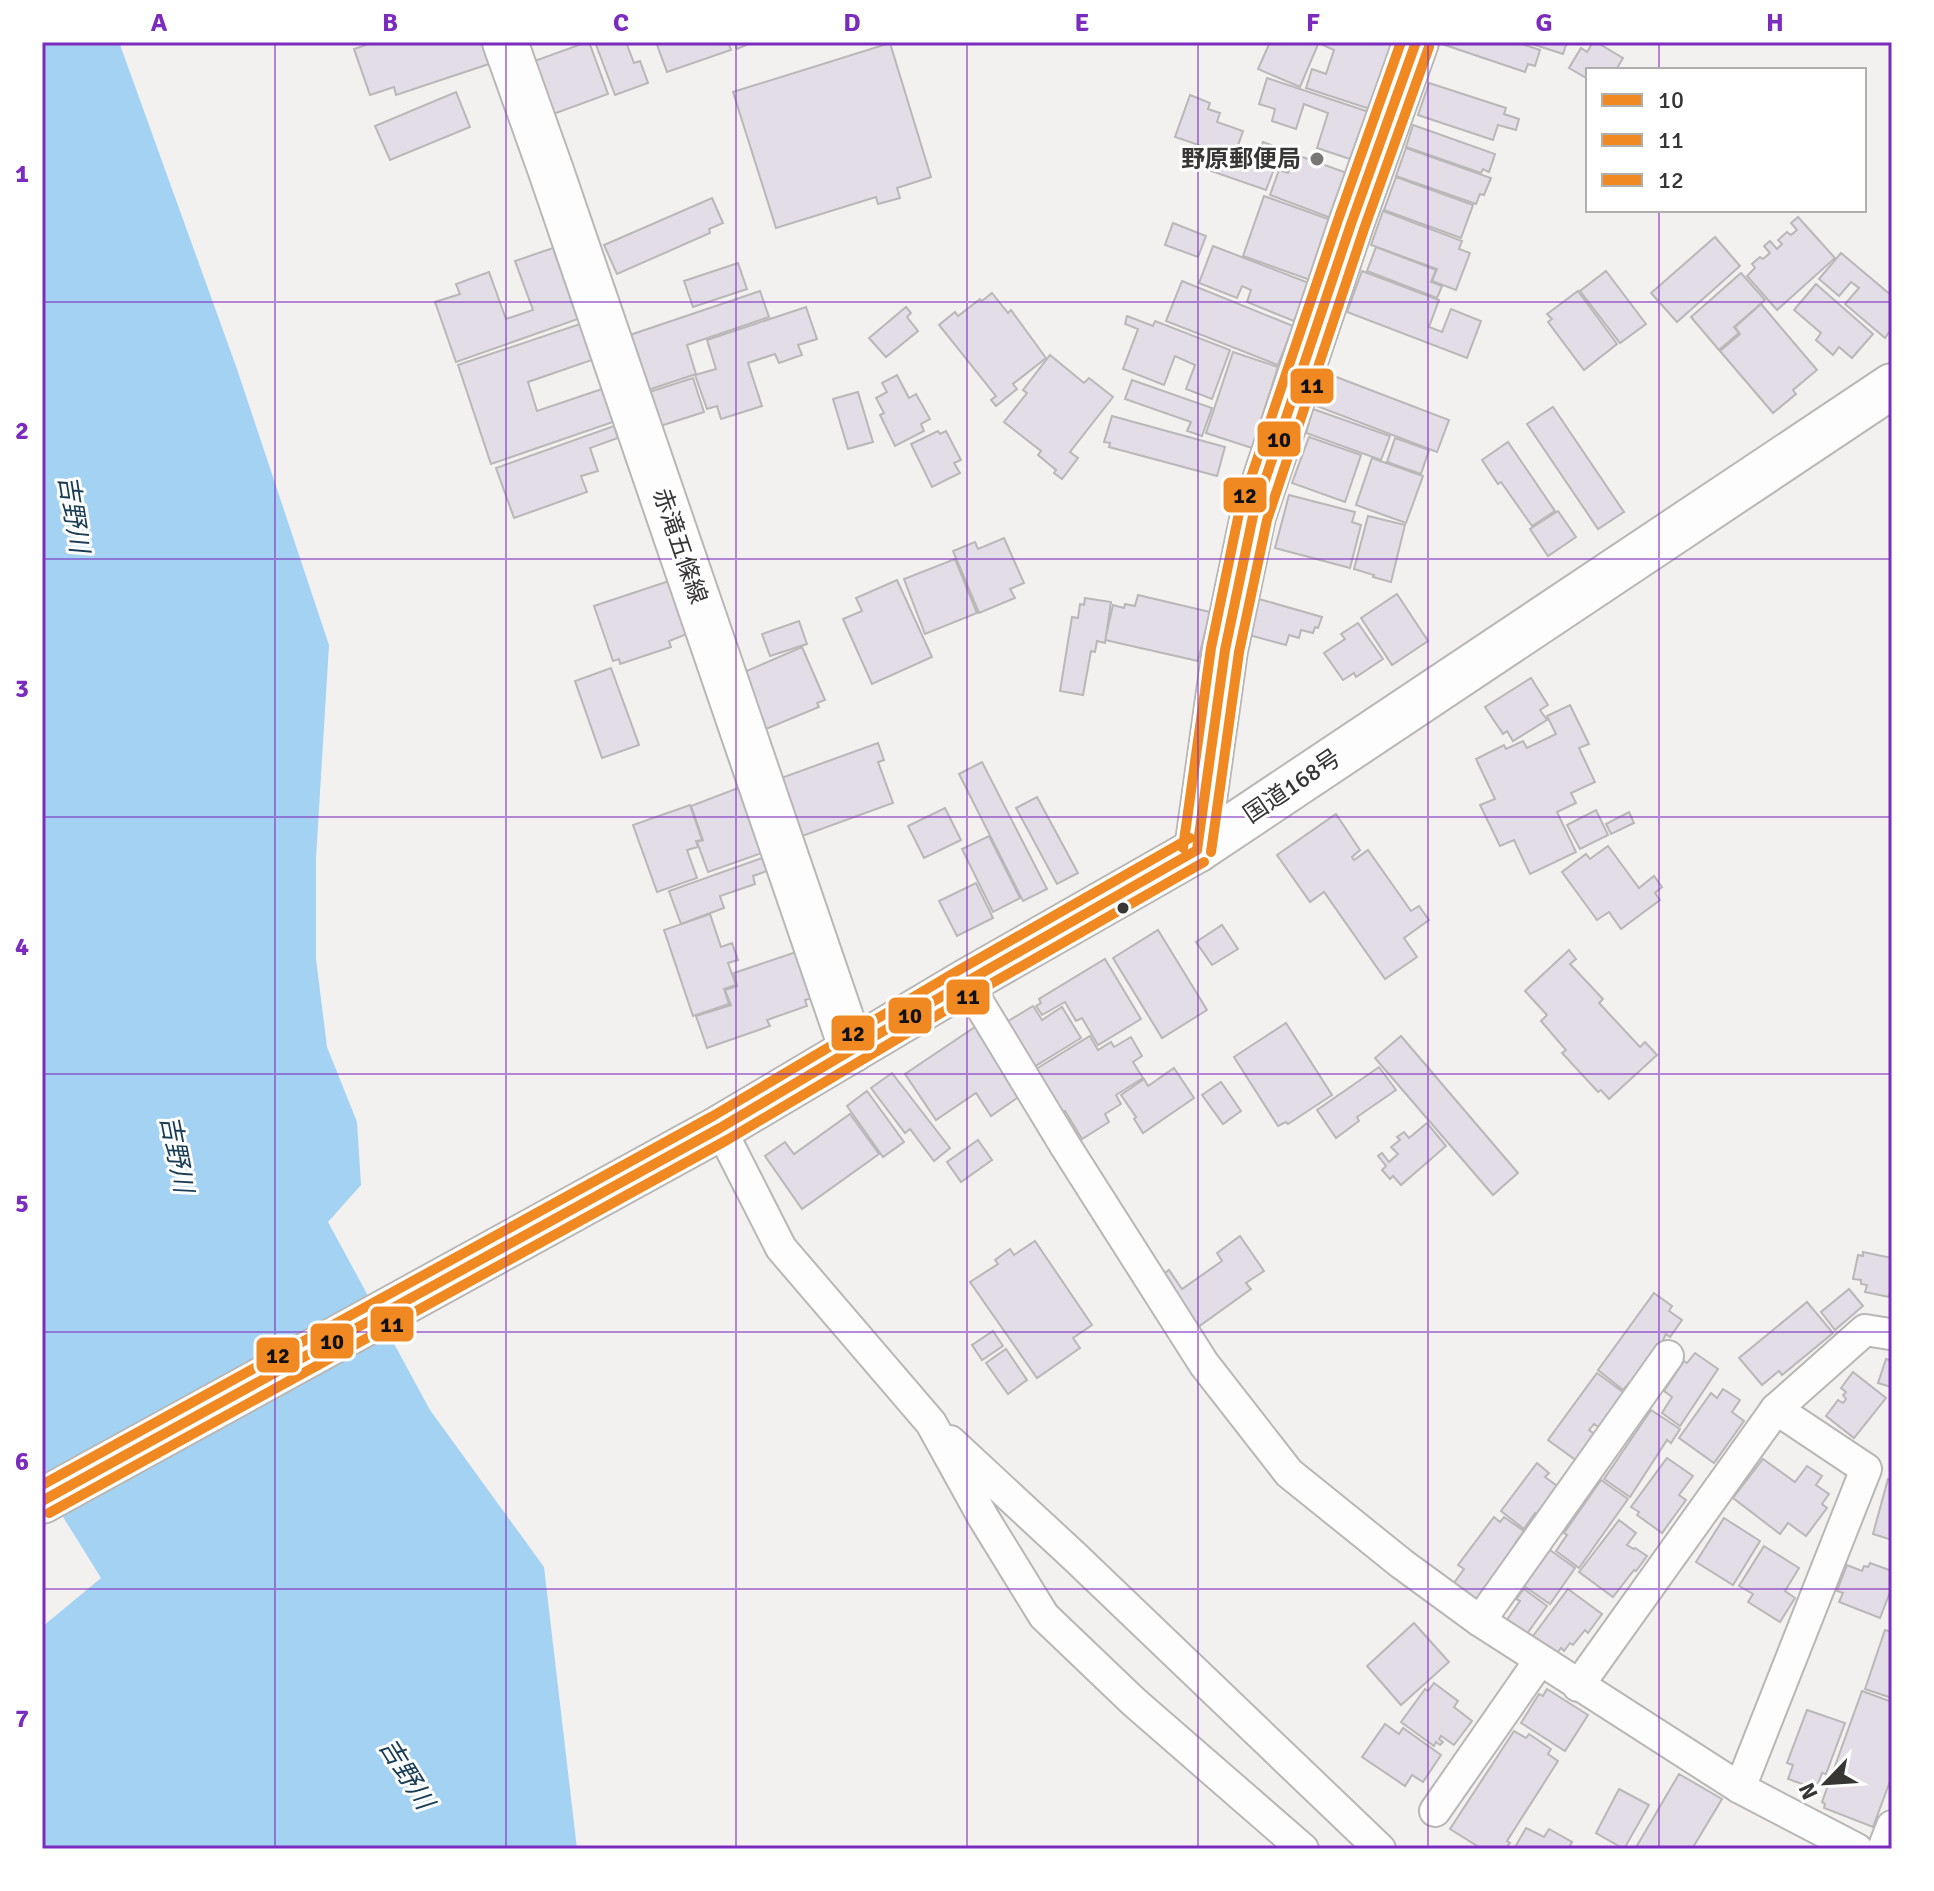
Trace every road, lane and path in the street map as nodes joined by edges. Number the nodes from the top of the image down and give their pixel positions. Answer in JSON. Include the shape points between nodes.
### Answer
{"nodes":[{"id":1,"x":505,"y":42,"type":"edge"},
{"id":2,"x":1416,"y":42,"type":"edge"},
{"id":3,"x":1892,"y":386,"type":"edge"},
{"id":4,"x":1197,"y":850,"type":"junction"},
{"id":5,"x":966,"y":982,"type":"junction"},
{"id":6,"x":852,"y":1050,"type":"junction"},
{"id":7,"x":709,"y":1134,"type":"junction"},
{"id":8,"x":1890,"y":1334,"type":"dead end"},
{"id":9,"x":1668,"y":1356,"type":"dead end"},
{"id":10,"x":1776,"y":1409,"type":"junction"},
{"id":11,"x":931,"y":1423,"type":"junction"},
{"id":12,"x":42,"y":1501,"type":"edge"},
{"id":13,"x":1480,"y":1621,"type":"junction"},
{"id":14,"x":1540,"y":1660,"type":"junction"},
{"id":15,"x":1578,"y":1686,"type":"junction"},
{"id":16,"x":1740,"y":1788,"type":"junction"},
{"id":17,"x":1435,"y":1811,"type":"dead end"},
{"id":18,"x":1892,"y":1826,"type":"edge"},
{"id":19,"x":1303,"y":1849,"type":"edge"},
{"id":20,"x":1380,"y":1849,"type":"edge"},
{"id":21,"x":1857,"y":1849,"type":"edge"},
{"id":22,"x":1883,"y":1849,"type":"edge"}],
"edges":[{"from":1,"to":6,"type":"main road","name":"赤滝五條線"},
{"from":2,"to":4,"type":"main road","via":[[1253,516],[1225,650]]},
{"from":3,"to":4,"type":"main road","name":"国道168号"},
{"from":4,"to":5,"type":"main road","name":"国道168号"},
{"from":5,"to":6,"type":"main road","name":"国道168号"},
{"from":5,"to":13,"type":"street","via":[[1204,1364],[1289,1473]]},
{"from":6,"to":7,"type":"main road","name":"国道168号"},
{"from":7,"to":11,"type":"street","via":[[781,1248]]},
{"from":7,"to":12,"type":"main road","name":"国道168号"},
{"from":8,"to":10,"type":"street","via":[[1865,1330]]},
{"from":9,"to":13,"type":"street"},
{"from":10,"to":15,"type":"street"},
{"from":10,"to":16,"type":"street","via":[[1866,1469]]},
{"from":11,"to":19,"type":"street","via":[[1044,1616]]},
{"from":11,"to":20,"type":"street"},
{"from":13,"to":14,"type":"street"},
{"from":14,"to":15,"type":"street"},
{"from":14,"to":17,"type":"street"},
{"from":15,"to":16,"type":"street"},
{"from":16,"to":21,"type":"street"},
{"from":18,"to":22,"type":"street"}]}
